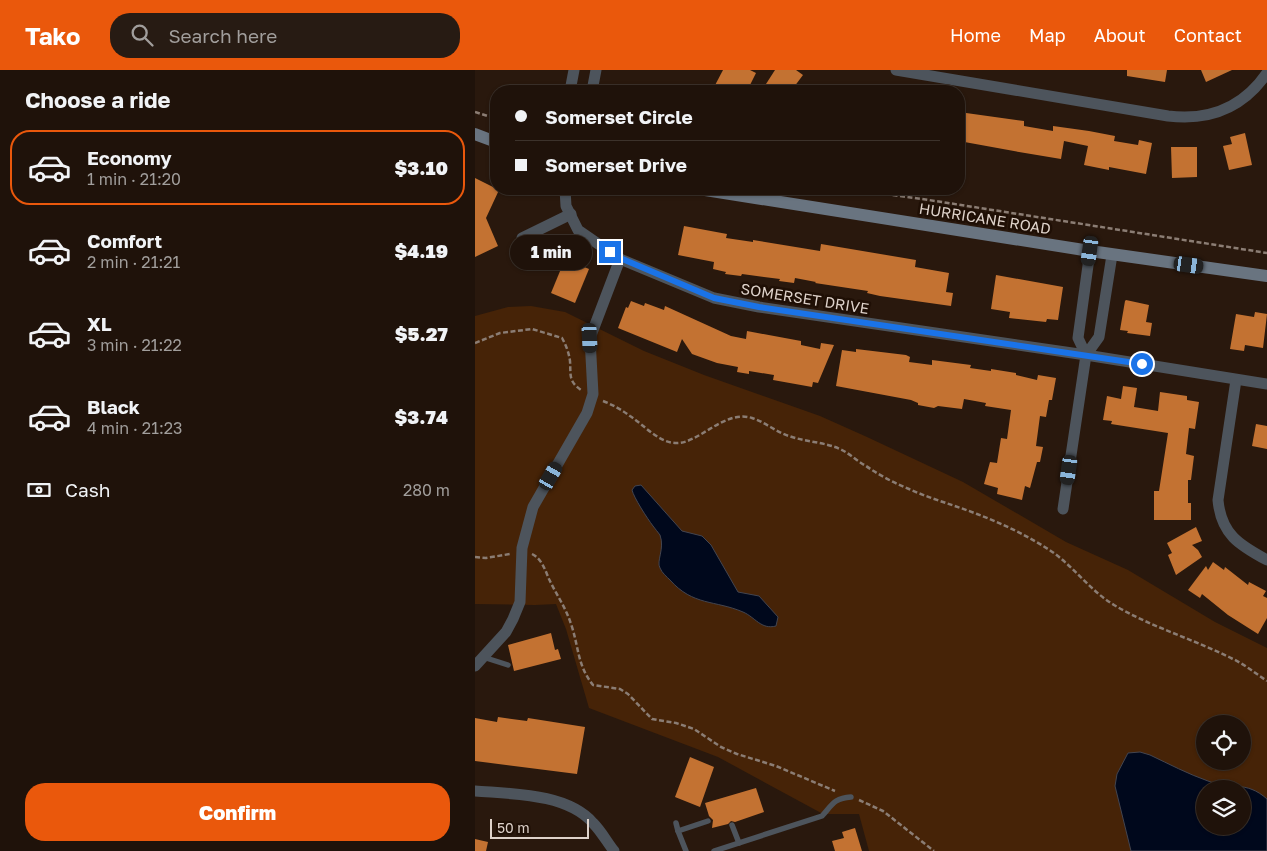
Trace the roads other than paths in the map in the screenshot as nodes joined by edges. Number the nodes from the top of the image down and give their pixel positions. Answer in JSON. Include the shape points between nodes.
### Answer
{"nodes":[{"id":1,"x":574,"y":70,"type":"edge"},
{"id":2,"x":596,"y":70,"type":"edge"},
{"id":3,"x":896,"y":70,"type":"edge"},
{"id":4,"x":1267,"y":73,"type":"edge"},
{"id":5,"x":570,"y":85,"type":"edge"},
{"id":6,"x":593,"y":85,"type":"edge"},
{"id":7,"x":475,"y":134,"type":"edge"},
{"id":8,"x":490,"y":140,"type":"edge"},
{"id":9,"x":565,"y":195,"type":"edge"},
{"id":10,"x":737,"y":195,"type":"edge"},
{"id":11,"x":571,"y":214,"type":"junction"},
{"id":12,"x":522,"y":238,"type":"dead end"},
{"id":13,"x":1090,"y":251,"type":"junction"},
{"id":14,"x":1112,"y":255,"type":"junction"},
{"id":15,"x":620,"y":258,"type":"junction"},
{"id":16,"x":1267,"y":276,"type":"edge"},
{"id":17,"x":1086,"y":355,"type":"junction"},
{"id":18,"x":1236,"y":380,"type":"junction"},
{"id":19,"x":1267,"y":384,"type":"edge"},
{"id":20,"x":1063,"y":509,"type":"dead end"},
{"id":21,"x":1267,"y":560,"type":"edge"},
{"id":22,"x":483,"y":657,"type":"junction"},
{"id":23,"x":475,"y":666,"type":"edge"},
{"id":24,"x":508,"y":666,"type":"dead end"},
{"id":25,"x":475,"y":791,"type":"edge"},
{"id":26,"x":851,"y":797,"type":"road end"},
{"id":27,"x":709,"y":821,"type":"dead end"},
{"id":28,"x":676,"y":823,"type":"dead end"},
{"id":29,"x":732,"y":825,"type":"dead end"},
{"id":30,"x":678,"y":831,"type":"junction"},
{"id":31,"x":739,"y":843,"type":"junction"},
{"id":32,"x":614,"y":851,"type":"edge"},
{"id":33,"x":686,"y":851,"type":"edge"},
{"id":34,"x":714,"y":851,"type":"edge"}],
"edges":[{"from":1,"to":5,"type":"street"},
{"from":2,"to":6,"type":"street"},
{"from":3,"to":4,"type":"street","via":[[1187,117],[1213,113],[1235,104],[1256,89]]},
{"from":7,"to":8,"type":"street"},
{"from":9,"to":11,"type":"street","name":"SOMERSET DRIVE","via":[[566,206]]},
{"from":10,"to":13,"type":"street","name":"HURRICANE ROAD"},
{"from":11,"to":12,"type":"street"},
{"from":11,"to":15,"type":"street","name":"SOMERSET DRIVE","via":[[578,230]]},
{"from":13,"to":14,"type":"street","name":"HURRICANE ROAD"},
{"from":13,"to":17,"type":"street","via":[[1078,338]]},
{"from":14,"to":16,"type":"street","name":"HURRICANE ROAD"},
{"from":14,"to":17,"type":"street","via":[[1099,337]]},
{"from":15,"to":17,"type":"street","name":"SOMERSET DRIVE","via":[[716,298],[759,307]]},
{"from":15,"to":22,"type":"street","via":[[590,338],[593,394],[587,413],[533,507],[522,552],[520,602],[506,632]]},
{"from":17,"to":18,"type":"street","name":"SOMERSET DRIVE"},
{"from":17,"to":20,"type":"street"},
{"from":18,"to":19,"type":"street","name":"SOMERSET DRIVE"},
{"from":18,"to":21,"type":"street","via":[[1218,508],[1221,519],[1239,544]]},
{"from":22,"to":23,"type":"street"},
{"from":22,"to":24,"type":"lane"},
{"from":25,"to":32,"type":"street","via":[[538,797],[569,805],[592,821]]},
{"from":26,"to":31,"type":"lane","via":[[840,798],[822,816]]},
{"from":27,"to":30,"type":"lane"},
{"from":28,"to":30,"type":"lane"},
{"from":29,"to":31,"type":"lane"},
{"from":30,"to":33,"type":"lane"},
{"from":31,"to":34,"type":"lane"}]}
